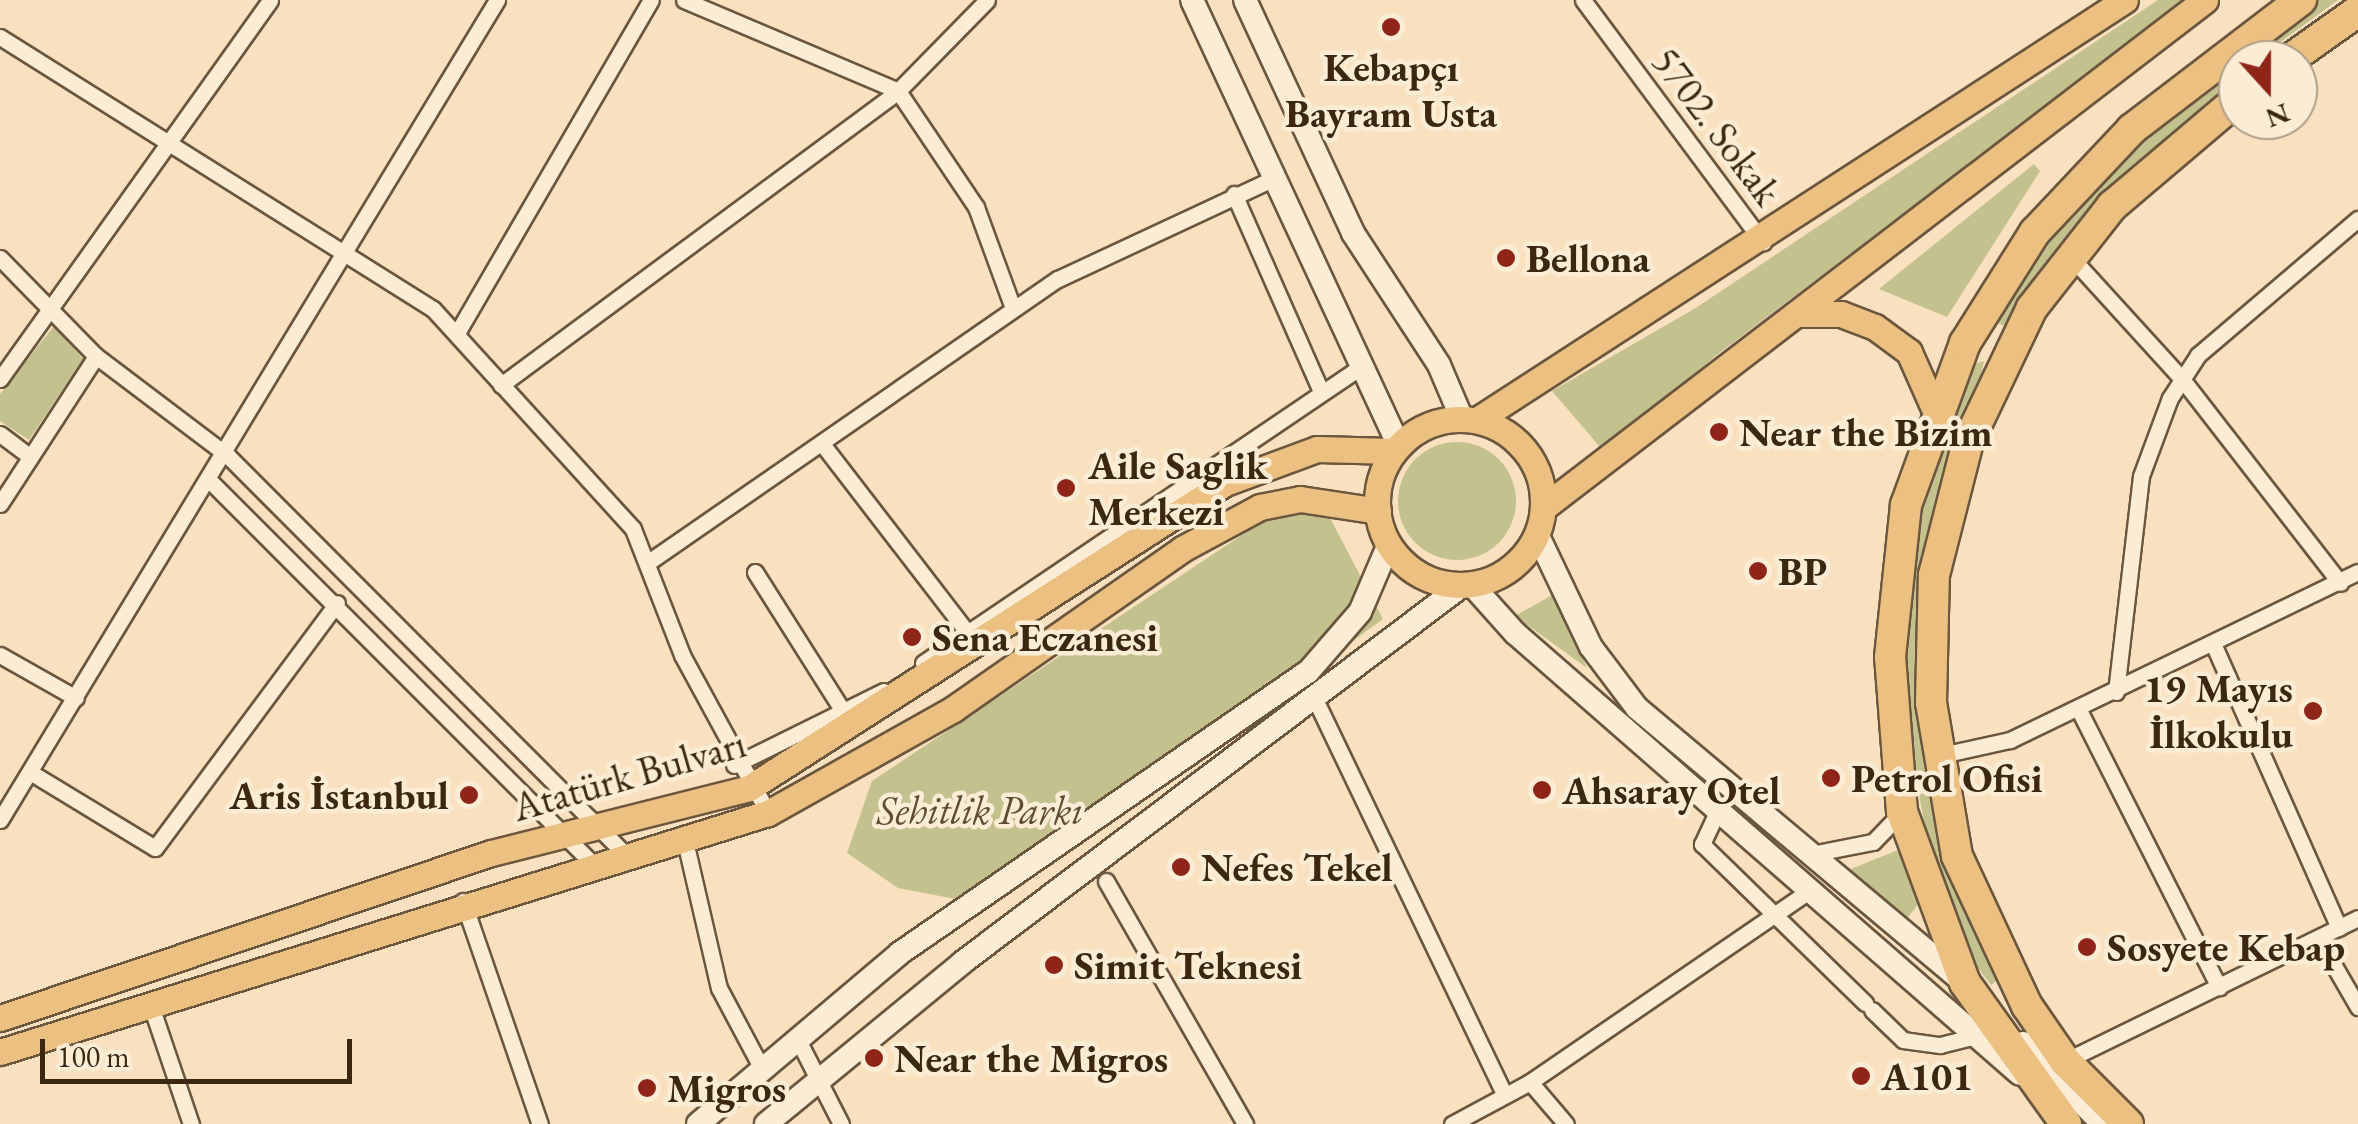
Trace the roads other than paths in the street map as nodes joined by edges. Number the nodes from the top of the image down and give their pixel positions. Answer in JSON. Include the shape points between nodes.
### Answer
{"nodes":[{"id":1,"x":270,"y":0,"type":"edge"},
{"id":2,"x":497,"y":0,"type":"edge"},
{"id":3,"x":651,"y":0,"type":"edge"},
{"id":4,"x":684,"y":0,"type":"edge"},
{"id":5,"x":988,"y":0,"type":"edge"},
{"id":6,"x":1245,"y":0,"type":"edge"},
{"id":7,"x":1582,"y":0,"type":"edge"},
{"id":8,"x":2125,"y":0,"type":"edge"},
{"id":9,"x":2205,"y":0,"type":"edge"},
{"id":10,"x":2302,"y":0,"type":"edge"},
{"id":11,"x":1191,"y":1,"type":"edge"},
{"id":12,"x":2358,"y":11,"type":"edge"},
{"id":13,"x":0,"y":37,"type":"edge"},
{"id":14,"x":2317,"y":40,"type":"edge"},
{"id":15,"x":898,"y":91,"type":"junction"},
{"id":16,"x":2218,"y":115,"type":"edge"},
{"id":17,"x":176,"y":143,"type":"junction"},
{"id":18,"x":1275,"y":178,"type":"junction"},
{"id":19,"x":1234,"y":194,"type":"junction"},
{"id":20,"x":2358,"y":219,"type":"edge"},
{"id":21,"x":1762,"y":242,"type":"junction"},
{"id":22,"x":347,"y":252,"type":"junction"},
{"id":23,"x":2070,"y":256,"type":"junction"},
{"id":24,"x":0,"y":258,"type":"edge"},
{"id":25,"x":1014,"y":308,"type":"junction"},
{"id":26,"x":54,"y":309,"type":"junction"},
{"id":27,"x":1800,"y":314,"type":"junction"},
{"id":28,"x":457,"y":333,"type":"junction"},
{"id":29,"x":96,"y":356,"type":"junction"},
{"id":30,"x":1362,"y":366,"type":"junction"},
{"id":31,"x":2182,"y":378,"type":"junction"},
{"id":32,"x":0,"y":379,"type":"edge"},
{"id":33,"x":501,"y":385,"type":"junction"},
{"id":34,"x":1320,"y":390,"type":"junction"},
{"id":35,"x":1936,"y":413,"type":"junction"},
{"id":36,"x":1470,"y":419,"type":"junction"},
{"id":37,"x":0,"y":434,"type":"edge"},
{"id":38,"x":823,"y":445,"type":"junction"},
{"id":39,"x":1397,"y":448,"type":"junction"},
{"id":40,"x":228,"y":456,"type":"junction"},
{"id":41,"x":30,"y":457,"type":"junction"},
{"id":42,"x":210,"y":482,"type":"junction"},
{"id":43,"x":0,"y":504,"type":"edge"},
{"id":44,"x":1544,"y":508,"type":"junction"},
{"id":45,"x":1378,"y":510,"type":"junction"},
{"id":46,"x":1537,"y":534,"type":"junction"},
{"id":47,"x":1389,"y":544,"type":"junction"},
{"id":48,"x":650,"y":561,"type":"junction"},
{"id":49,"x":756,"y":572,"type":"dead end"},
{"id":50,"x":2358,"y":572,"type":"edge"},
{"id":51,"x":2340,"y":583,"type":"junction"},
{"id":52,"x":1467,"y":584,"type":"junction"},
{"id":53,"x":337,"y":603,"type":"junction"},
{"id":54,"x":966,"y":632,"type":"junction"},
{"id":55,"x":2215,"y":648,"type":"junction"},
{"id":56,"x":0,"y":655,"type":"edge"},
{"id":57,"x":2116,"y":692,"type":"junction"},
{"id":58,"x":1314,"y":697,"type":"junction"},
{"id":59,"x":76,"y":698,"type":"junction"},
{"id":60,"x":841,"y":708,"type":"junction"},
{"id":61,"x":2078,"y":708,"type":"junction"},
{"id":62,"x":1936,"y":756,"type":"junction"},
{"id":63,"x":734,"y":765,"type":"junction"},
{"id":64,"x":30,"y":772,"type":"junction"},
{"id":65,"x":749,"y":788,"type":"junction"},
{"id":66,"x":1718,"y":810,"type":"junction"},
{"id":67,"x":1902,"y":812,"type":"junction"},
{"id":68,"x":768,"y":813,"type":"junction"},
{"id":69,"x":0,"y":820,"type":"edge"},
{"id":70,"x":603,"y":826,"type":"junction"},
{"id":71,"x":573,"y":835,"type":"junction"},
{"id":72,"x":684,"y":841,"type":"junction"},
{"id":73,"x":1806,"y":854,"type":"junction"},
{"id":74,"x":628,"y":857,"type":"junction"},
{"id":75,"x":595,"y":866,"type":"junction"},
{"id":76,"x":1106,"y":881,"type":"dead end"},
{"id":77,"x":1809,"y":891,"type":"junction"},
{"id":78,"x":463,"y":901,"type":"junction"},
{"id":79,"x":1773,"y":916,"type":"junction"},
{"id":80,"x":2358,"y":918,"type":"edge"},
{"id":81,"x":2339,"y":928,"type":"junction"},
{"id":82,"x":2318,"y":938,"type":"junction"},
{"id":83,"x":1964,"y":983,"type":"junction"},
{"id":84,"x":2220,"y":988,"type":"junction"},
{"id":85,"x":150,"y":1003,"type":"junction"},
{"id":86,"x":2358,"y":1007,"type":"edge"},
{"id":87,"x":0,"y":1018,"type":"edge"},
{"id":88,"x":796,"y":1036,"type":"junction"},
{"id":89,"x":1975,"y":1036,"type":"junction"},
{"id":90,"x":0,"y":1052,"type":"edge"},
{"id":91,"x":2065,"y":1061,"type":"junction"},
{"id":92,"x":761,"y":1068,"type":"junction"},
{"id":93,"x":818,"y":1080,"type":"junction"},
{"id":94,"x":1530,"y":1082,"type":"junction"},
{"id":95,"x":2030,"y":1082,"type":"junction"},
{"id":96,"x":1505,"y":1096,"type":"junction"},
{"id":97,"x":191,"y":1124,"type":"edge"},
{"id":98,"x":540,"y":1124,"type":"edge"},
{"id":99,"x":698,"y":1124,"type":"edge"},
{"id":100,"x":766,"y":1124,"type":"edge"},
{"id":101,"x":841,"y":1124,"type":"edge"},
{"id":102,"x":1245,"y":1124,"type":"edge"},
{"id":103,"x":1452,"y":1124,"type":"edge"},
{"id":104,"x":1566,"y":1124,"type":"edge"},
{"id":105,"x":2066,"y":1124,"type":"edge"},
{"id":106,"x":2103,"y":1124,"type":"edge"},
{"id":107,"x":2128,"y":1124,"type":"edge"}],
"edges":[{"from":1,"to":17,"type":"street"},
{"from":2,"to":22,"type":"street"},
{"from":3,"to":28,"type":"street"},
{"from":4,"to":15,"type":"street"},
{"from":5,"to":15,"type":"street"},
{"from":6,"to":36,"type":"main road","via":[[1353,233]]},
{"from":7,"to":21,"type":"street","name":"5702. Sokak"},
{"from":8,"to":21,"type":"main road"},
{"from":9,"to":27,"type":"main road"},
{"from":10,"to":35,"type":"highway","via":[[2173,94],[2086,174],[1994,288]]},
{"from":11,"to":18,"type":"main road"},
{"from":12,"to":14,"type":"highway"},
{"from":13,"to":17,"type":"street"},
{"from":15,"to":25,"type":"street","via":[[976,208]]},
{"from":15,"to":33,"type":"street"},
{"from":16,"to":23,"type":"highway","via":[[2140,179]]},
{"from":17,"to":22,"type":"street"},
{"from":17,"to":26,"type":"street"},
{"from":18,"to":19,"type":"street"},
{"from":18,"to":30,"type":"main road"},
{"from":19,"to":25,"type":"street","via":[[1110,249]]},
{"from":19,"to":34,"type":"street"},
{"from":20,"to":31,"type":"street","via":[[2198,355]]},
{"from":21,"to":36,"type":"main road"},
{"from":22,"to":28,"type":"street"},
{"from":22,"to":40,"type":"street"},
{"from":23,"to":31,"type":"street"},
{"from":23,"to":62,"type":"highway","via":[[2003,359],[1948,506],[1929,634]]},
{"from":24,"to":26,"type":"street"},
{"from":25,"to":38,"type":"street"},
{"from":26,"to":29,"type":"street"},
{"from":26,"to":32,"type":"street"},
{"from":27,"to":35,"type":"main road","via":[[1840,314],[1875,327],[1909,352]]},
{"from":27,"to":44,"type":"main road"},
{"from":28,"to":33,"type":"street"},
{"from":29,"to":40,"type":"street"},
{"from":29,"to":41,"type":"street"},
{"from":30,"to":34,"type":"street"},
{"from":30,"to":39,"type":"main road"},
{"from":31,"to":51,"type":"street"},
{"from":31,"to":57,"type":"street","via":[[2141,476]]},
{"from":33,"to":48,"type":"street","via":[[624,517]]},
{"from":34,"to":54,"type":"street"},
{"from":35,"to":67,"type":"highway","via":[[1892,588],[1890,714]]},
{"from":36,"to":39,"type":"main road","via":[[1428,425]]},
{"from":36,"to":44,"type":"main road","via":[[1522,444]]},
{"from":37,"to":41,"type":"street"},
{"from":38,"to":48,"type":"street"},
{"from":38,"to":54,"type":"street"},
{"from":39,"to":45,"type":"main road"},
{"from":39,"to":65,"type":"main road","name":"Atatürk Bulvarı","via":[[1316,448],[1225,483]]},
{"from":40,"to":42,"type":"street"},
{"from":40,"to":70,"type":"street"},
{"from":41,"to":43,"type":"street"},
{"from":42,"to":53,"type":"street"},
{"from":42,"to":59,"type":"street"},
{"from":44,"to":46,"type":"main road"},
{"from":45,"to":47,"type":"main road"},
{"from":45,"to":68,"type":"main road","name":"Atatürk Bulvarı","via":[[1300,499],[1260,507],[1182,549],[954,710]]},
{"from":46,"to":52,"type":"main road","via":[[1511,568]]},
{"from":46,"to":73,"type":"main road","via":[[1591,647],[1637,708]]},
{"from":47,"to":52,"type":"main road","via":[[1412,570]]},
{"from":47,"to":88,"type":"main road","via":[[1360,612],[1308,672],[900,953]]},
{"from":48,"to":63,"type":"street"},
{"from":49,"to":60,"type":"street"},
{"from":50,"to":51,"type":"street"},
{"from":51,"to":55,"type":"street"},
{"from":52,"to":58,"type":"main road"},
{"from":52,"to":66,"type":"main road","via":[[1515,634]]},
{"from":53,"to":64,"type":"street","via":[[155,848]]},
{"from":53,"to":71,"type":"street"},
{"from":54,"to":60,"type":"street","via":[[884,691]]},
{"from":55,"to":57,"type":"street"},
{"from":55,"to":81,"type":"street"},
{"from":56,"to":59,"type":"street"},
{"from":57,"to":61,"type":"street"},
{"from":58,"to":93,"type":"main road"},
{"from":58,"to":96,"type":"street"},
{"from":59,"to":64,"type":"street"},
{"from":60,"to":63,"type":"street"},
{"from":61,"to":62,"type":"street","via":[[2010,740]]},
{"from":61,"to":84,"type":"street"},
{"from":62,"to":91,"type":"highway","via":[[1984,925]]},
{"from":63,"to":65,"type":"street"},
{"from":64,"to":69,"type":"street"},
{"from":65,"to":68,"type":"street"},
{"from":65,"to":70,"type":"main road","name":"Atatürk Bulvarı"},
{"from":66,"to":77,"type":"main road"},
{"from":66,"to":79,"type":"street","via":[[1702,844]]},
{"from":67,"to":73,"type":"street","via":[[1852,851]]},
{"from":67,"to":83,"type":"highway"},
{"from":68,"to":72,"type":"main road","name":"Atatürk Bulvarı"},
{"from":70,"to":71,"type":"main road","name":"Atatürk Bulvarı"},
{"from":70,"to":74,"type":"street"},
{"from":71,"to":75,"type":"street"},
{"from":71,"to":87,"type":"main road","name":"Atatürk Bulvarı","via":[[491,853]]},
{"from":72,"to":74,"type":"main road","name":"Atatürk Bulvarı"},
{"from":72,"to":92,"type":"street","via":[[720,988]]},
{"from":73,"to":83,"type":"main road"},
{"from":74,"to":75,"type":"main road","name":"Atatürk Bulvarı"},
{"from":75,"to":78,"type":"main road","name":"Atatürk Bulvarı"},
{"from":76,"to":102,"type":"street"},
{"from":77,"to":79,"type":"street"},
{"from":77,"to":89,"type":"main road"},
{"from":78,"to":85,"type":"main road","name":"Atatürk Bulvarı"},
{"from":78,"to":98,"type":"street"},
{"from":79,"to":89,"type":"street","via":[[1904,1040],[1940,1045]]},
{"from":79,"to":94,"type":"street"},
{"from":80,"to":81,"type":"street"},
{"from":81,"to":82,"type":"street"},
{"from":82,"to":84,"type":"street"},
{"from":82,"to":86,"type":"street"},
{"from":83,"to":95,"type":"highway"},
{"from":83,"to":106,"type":"main road"},
{"from":84,"to":91,"type":"street"},
{"from":85,"to":90,"type":"main road","name":"Atatürk Bulvarı"},
{"from":85,"to":97,"type":"street"},
{"from":88,"to":92,"type":"main road"},
{"from":88,"to":93,"type":"street"},
{"from":89,"to":95,"type":"main road"},
{"from":91,"to":107,"type":"highway"},
{"from":92,"to":99,"type":"main road"},
{"from":93,"to":100,"type":"main road"},
{"from":93,"to":101,"type":"street"},
{"from":94,"to":96,"type":"street"},
{"from":94,"to":104,"type":"street"},
{"from":95,"to":105,"type":"highway"},
{"from":96,"to":103,"type":"street"}]}
